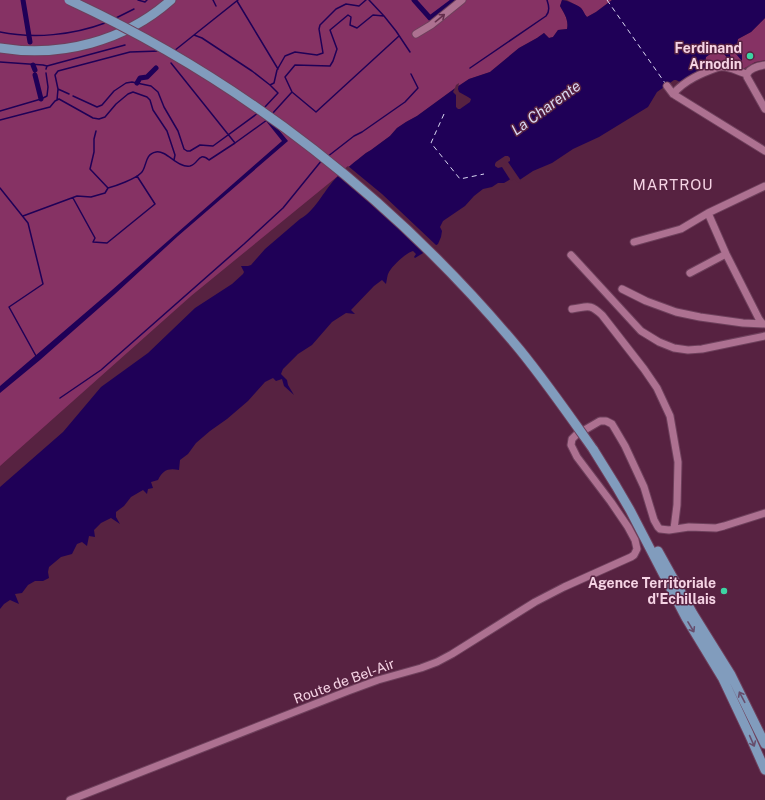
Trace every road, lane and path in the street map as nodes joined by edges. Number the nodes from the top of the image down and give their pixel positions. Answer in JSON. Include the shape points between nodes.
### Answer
{"nodes":[{"id":1,"x":69,"y":0,"type":"edge"},
{"id":2,"x":81,"y":0,"type":"edge"},
{"id":3,"x":171,"y":0,"type":"edge"},
{"id":4,"x":462,"y":0,"type":"edge"},
{"id":5,"x":416,"y":34,"type":"dead end"},
{"id":6,"x":0,"y":48,"type":"edge"},
{"id":7,"x":765,"y":65,"type":"edge"},
{"id":8,"x":747,"y":74,"type":"junction"},
{"id":9,"x":667,"y":86,"type":"dead end"},
{"id":10,"x":673,"y":94,"type":"junction"},
{"id":11,"x":765,"y":109,"type":"edge"},
{"id":12,"x":765,"y":151,"type":"edge"},
{"id":13,"x":765,"y":186,"type":"edge"},
{"id":14,"x":708,"y":213,"type":"junction"},
{"id":15,"x":634,"y":242,"type":"dead end"},
{"id":16,"x":726,"y":254,"type":"junction"},
{"id":17,"x":571,"y":255,"type":"dead end"},
{"id":18,"x":690,"y":273,"type":"dead end"},
{"id":19,"x":622,"y":289,"type":"dead end"},
{"id":20,"x":572,"y":309,"type":"dead end"},
{"id":21,"x":764,"y":323,"type":"edge"},
{"id":22,"x":765,"y":336,"type":"edge"},
{"id":23,"x":595,"y":447,"type":"junction"},
{"id":24,"x":765,"y":513,"type":"edge"},
{"id":25,"x":674,"y":529,"type":"junction"},
{"id":26,"x":765,"y":744,"type":"edge"},
{"id":27,"x":765,"y":770,"type":"edge"},
{"id":28,"x":70,"y":800,"type":"edge"}],
"edges":[{"from":1,"to":23,"type":"main road","bridge":true,"via":[[137,33],[214,79],[272,118],[352,181],[386,210],[463,285],[536,370]]},
{"from":2,"to":23,"type":"main road","via":[[138,28],[219,75],[311,140],[362,182],[438,252],[483,299],[524,346],[568,404]]},
{"from":3,"to":6,"type":"main road","via":[[126,30],[92,43],[49,50]]},
{"from":5,"to":4,"type":"street","one_way":true},
{"from":7,"to":8,"type":"street","via":[[754,67]]},
{"from":8,"to":10,"type":"street","via":[[719,67],[692,78]]},
{"from":8,"to":11,"type":"street"},
{"from":9,"to":10,"type":"street"},
{"from":10,"to":12,"type":"street"},
{"from":13,"to":14,"type":"street"},
{"from":14,"to":15,"type":"street","via":[[681,229]]},
{"from":14,"to":16,"type":"street"},
{"from":16,"to":18,"type":"street"},
{"from":16,"to":21,"type":"street","via":[[759,319]]},
{"from":17,"to":22,"type":"street","via":[[641,331],[659,342],[688,350]]},
{"from":19,"to":21,"type":"street","via":[[676,312],[743,323]]},
{"from":20,"to":25,"type":"street","via":[[587,306],[602,315],[644,369],[666,406],[678,462]]},
{"from":26,"to":23,"type":"main road","one_way":true,"via":[[730,675],[636,510]]},
{"from":23,"to":27,"type":"main road","one_way":true,"via":[[686,618],[722,679]]},
{"from":24,"to":25,"type":"street","via":[[724,526]]},
{"from":25,"to":28,"type":"street","name":"Route de Bel-Air","via":[[660,529],[656,525],[644,487],[625,446],[612,424],[600,422],[576,435],[571,444],[628,527],[637,545],[631,557],[535,602],[437,662],[354,688]]}]}
